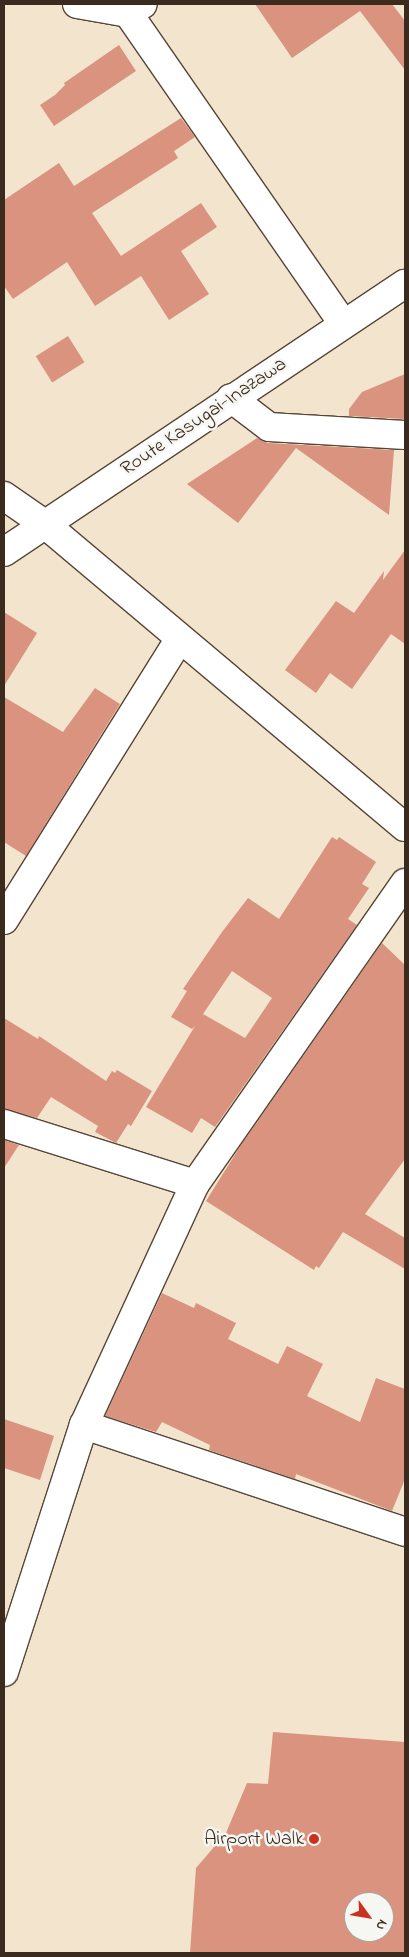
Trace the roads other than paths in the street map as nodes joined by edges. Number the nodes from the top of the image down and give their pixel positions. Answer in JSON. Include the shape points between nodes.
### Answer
{"nodes":[{"id":1,"x":77,"y":4,"type":"edge"},
{"id":2,"x":136,"y":8,"type":"edge"},
{"id":3,"x":405,"y":284,"type":"edge"},
{"id":4,"x":343,"y":324,"type":"junction"},
{"id":5,"x":231,"y":398,"type":"junction"},
{"id":6,"x":405,"y":435,"type":"edge"},
{"id":7,"x":4,"y":496,"type":"edge"},
{"id":8,"x":46,"y":525,"type":"junction"},
{"id":9,"x":4,"y":552,"type":"edge"},
{"id":10,"x":180,"y":638,"type":"junction"},
{"id":11,"x":405,"y":827,"type":"edge"},
{"id":12,"x":405,"y":883,"type":"edge"},
{"id":13,"x":4,"y":920,"type":"edge"},
{"id":14,"x":4,"y":1124,"type":"edge"},
{"id":15,"x":195,"y":1184,"type":"junction"},
{"id":16,"x":84,"y":1425,"type":"junction"},
{"id":17,"x":405,"y":1532,"type":"edge"},
{"id":18,"x":4,"y":1672,"type":"edge"}],
"edges":[{"from":1,"to":2,"type":"street"},
{"from":2,"to":4,"type":"street"},
{"from":3,"to":4,"type":"street","name":"Route Kasugai-Inazawa"},
{"from":4,"to":5,"type":"street","name":"Route Kasugai-Inazawa"},
{"from":5,"to":6,"type":"street","via":[[270,427]]},
{"from":5,"to":8,"type":"street","name":"Route Kasugai-Inazawa"},
{"from":7,"to":8,"type":"street"},
{"from":8,"to":9,"type":"street","name":"Route Kasugai-Inazawa"},
{"from":8,"to":10,"type":"street"},
{"from":10,"to":11,"type":"street"},
{"from":10,"to":13,"type":"street"},
{"from":12,"to":15,"type":"street"},
{"from":14,"to":15,"type":"street"},
{"from":15,"to":16,"type":"street"},
{"from":16,"to":17,"type":"street"},
{"from":16,"to":18,"type":"street"}]}
